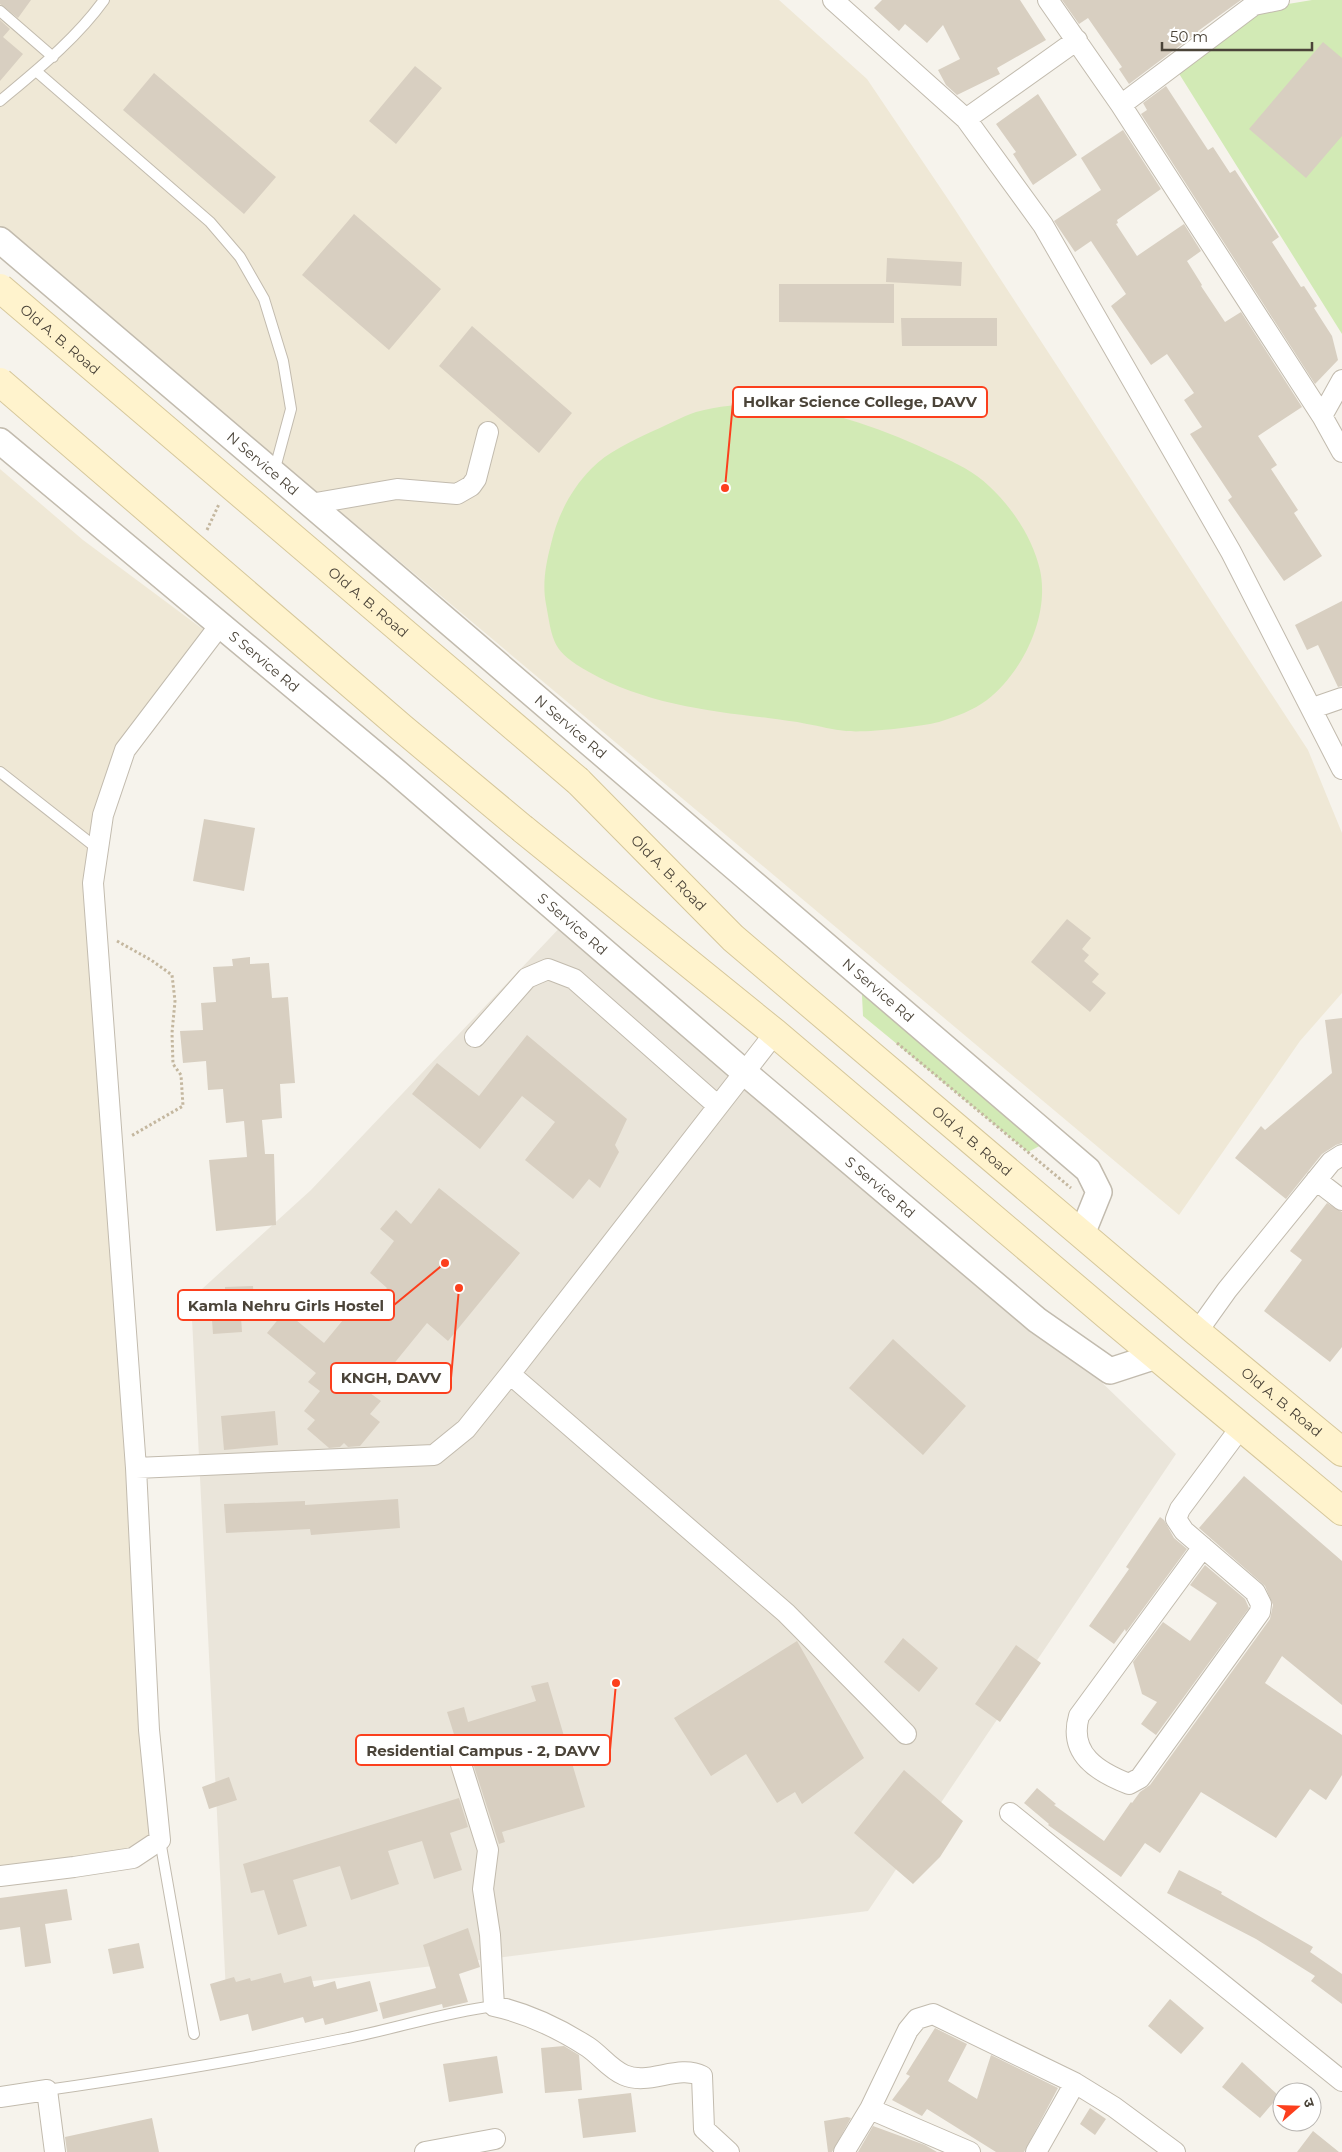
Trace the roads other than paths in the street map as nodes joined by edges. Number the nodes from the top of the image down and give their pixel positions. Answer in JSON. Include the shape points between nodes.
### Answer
{"nodes":[{"id":1,"x":104,"y":0,"type":"edge"},
{"id":2,"x":833,"y":0,"type":"edge"},
{"id":3,"x":1048,"y":0,"type":"edge"},
{"id":4,"x":1279,"y":0,"type":"edge"},
{"id":5,"x":0,"y":12,"type":"edge"},
{"id":6,"x":1076,"y":40,"type":"junction"},
{"id":7,"x":53,"y":57,"type":"junction"},
{"id":8,"x":36,"y":70,"type":"junction"},
{"id":9,"x":0,"y":101,"type":"edge"},
{"id":10,"x":1121,"y":105,"type":"junction"},
{"id":11,"x":966,"y":119,"type":"junction"},
{"id":12,"x":0,"y":240,"type":"edge"},
{"id":13,"x":0,"y":288,"type":"edge"},
{"id":14,"x":1342,"y":380,"type":"edge"},
{"id":15,"x":0,"y":382,"type":"edge"},
{"id":16,"x":1322,"y":416,"type":"junction"},
{"id":17,"x":488,"y":432,"type":"dead end"},
{"id":18,"x":0,"y":441,"type":"edge"},
{"id":19,"x":1342,"y":452,"type":"edge"},
{"id":20,"x":274,"y":473,"type":"junction"},
{"id":21,"x":310,"y":504,"type":"junction"},
{"id":22,"x":220,"y":624,"type":"junction"},
{"id":23,"x":1342,"y":698,"type":"edge"},
{"id":24,"x":1312,"y":708,"type":"junction"},
{"id":25,"x":1342,"y":769,"type":"edge"},
{"id":26,"x":0,"y":772,"type":"edge"},
{"id":27,"x":98,"y":849,"type":"junction"},
{"id":28,"x":775,"y":1033,"type":"junction"},
{"id":29,"x":474,"y":1037,"type":"dead end"},
{"id":30,"x":744,"y":1072,"type":"junction"},
{"id":31,"x":718,"y":1106,"type":"junction"},
{"id":32,"x":1342,"y":1154,"type":"edge"},
{"id":33,"x":1316,"y":1180,"type":"junction"},
{"id":34,"x":1342,"y":1200,"type":"edge"},
{"id":35,"x":1082,"y":1234,"type":"junction"},
{"id":36,"x":1197,"y":1332,"type":"junction"},
{"id":37,"x":1156,"y":1356,"type":"junction"},
{"id":38,"x":510,"y":1374,"type":"junction"},
{"id":39,"x":1241,"y":1427,"type":"junction"},
{"id":40,"x":1342,"y":1452,"type":"edge"},
{"id":41,"x":136,"y":1468,"type":"junction"},
{"id":42,"x":1342,"y":1511,"type":"edge"},
{"id":43,"x":1203,"y":1547,"type":"junction"},
{"id":44,"x":906,"y":1734,"type":"dead end"},
{"id":45,"x":459,"y":1758,"type":"dead end"},
{"id":46,"x":1010,"y":1813,"type":"dead end"},
{"id":47,"x":160,"y":1840,"type":"junction"},
{"id":48,"x":0,"y":1876,"type":"edge"},
{"id":49,"x":494,"y":2006,"type":"junction"},
{"id":50,"x":194,"y":2034,"type":"dead end"},
{"id":51,"x":1342,"y":2081,"type":"edge"},
{"id":52,"x":1076,"y":2083,"type":"junction"},
{"id":53,"x":46,"y":2090,"type":"junction"},
{"id":54,"x":0,"y":2097,"type":"edge"},
{"id":55,"x":870,"y":2109,"type":"junction"},
{"id":56,"x":495,"y":2139,"type":"dead end"},
{"id":57,"x":55,"y":2152,"type":"edge"},
{"id":58,"x":425,"y":2152,"type":"edge"},
{"id":59,"x":729,"y":2152,"type":"edge"},
{"id":60,"x":844,"y":2152,"type":"edge"},
{"id":61,"x":970,"y":2152,"type":"edge"},
{"id":62,"x":1036,"y":2152,"type":"edge"},
{"id":63,"x":1175,"y":2152,"type":"edge"}],
"edges":[{"from":1,"to":7,"type":"lane"},
{"from":2,"to":11,"type":"street"},
{"from":3,"to":6,"type":"street"},
{"from":4,"to":10,"type":"street","via":[[1254,5]]},
{"from":5,"to":7,"type":"lane"},
{"from":6,"to":10,"type":"street"},
{"from":6,"to":11,"type":"street"},
{"from":7,"to":8,"type":"lane"},
{"from":8,"to":9,"type":"lane"},
{"from":8,"to":20,"type":"lane","via":[[210,222],[240,258],[264,299],[283,361],[291,409]]},
{"from":10,"to":16,"type":"street"},
{"from":11,"to":24,"type":"street","via":[[1043,225],[1231,552]]},
{"from":12,"to":20,"type":"street","name":"N Service Rd"},
{"from":13,"to":35,"type":"main road","name":"Old A. B. Road","bridge":true,"via":[[578,781],[733,938]]},
{"from":14,"to":16,"type":"street"},
{"from":15,"to":28,"type":"main road","bridge":true,"via":[[402,728]]},
{"from":16,"to":19,"type":"street"},
{"from":17,"to":21,"type":"street","via":[[476,479],[457,494],[397,490]]},
{"from":18,"to":22,"type":"street","name":"S Service Rd"},
{"from":20,"to":21,"type":"street","name":"N Service Rd"},
{"from":21,"to":35,"type":"street","name":"N Service Rd","via":[[1088,1170],[1099,1192]]},
{"from":22,"to":27,"type":"street","via":[[125,750],[103,815]]},
{"from":22,"to":30,"type":"street","name":"S Service Rd"},
{"from":23,"to":24,"type":"street"},
{"from":24,"to":25,"type":"street"},
{"from":26,"to":27,"type":"lane"},
{"from":27,"to":41,"type":"street","via":[[93,883]]},
{"from":28,"to":30,"type":"street"},
{"from":28,"to":37,"type":"main road"},
{"from":29,"to":31,"type":"street","via":[[527,978],[548,969],[574,979]]},
{"from":30,"to":31,"type":"street"},
{"from":30,"to":37,"type":"street","name":"S Service Rd","via":[[1037,1320],[1110,1371]]},
{"from":31,"to":38,"type":"street"},
{"from":32,"to":33,"type":"street"},
{"from":33,"to":34,"type":"street"},
{"from":33,"to":36,"type":"street"},
{"from":35,"to":36,"type":"main road","name":"Old A. B. Road"},
{"from":36,"to":40,"type":"main road","name":"Old A. B. Road"},
{"from":37,"to":39,"type":"main road"},
{"from":38,"to":41,"type":"street","via":[[466,1429],[434,1455]]},
{"from":38,"to":44,"type":"street","via":[[786,1613]]},
{"from":39,"to":42,"type":"main road"},
{"from":39,"to":43,"type":"street","via":[[1180,1509],[1176,1519],[1184,1531]]},
{"from":41,"to":47,"type":"street","via":[[149,1730]]},
{"from":43,"to":43,"type":"street","via":[[1079,1716],[1075,1730],[1090,1762],[1105,1775],[1129,1784],[1140,1778],[1260,1612],[1261,1604],[1255,1592]]},
{"from":45,"to":49,"type":"street","via":[[488,1850],[483,1889],[490,1935]]},
{"from":46,"to":51,"type":"street"},
{"from":47,"to":48,"type":"street","via":[[133,1858]]},
{"from":47,"to":50,"type":"lane"},
{"from":49,"to":53,"type":"lane","via":[[462,2010],[340,2040],[211,2065]]},
{"from":49,"to":59,"type":"street","via":[[514,2010],[566,2034],[623,2075],[635,2079],[692,2072],[702,2076],[704,2129]]},
{"from":52,"to":55,"type":"street","via":[[933,2014],[917,2019],[908,2030]]},
{"from":52,"to":62,"type":"street"},
{"from":52,"to":63,"type":"street"},
{"from":53,"to":54,"type":"street"},
{"from":53,"to":57,"type":"street"},
{"from":55,"to":60,"type":"street"},
{"from":55,"to":61,"type":"street"},
{"from":56,"to":58,"type":"street"}]}
